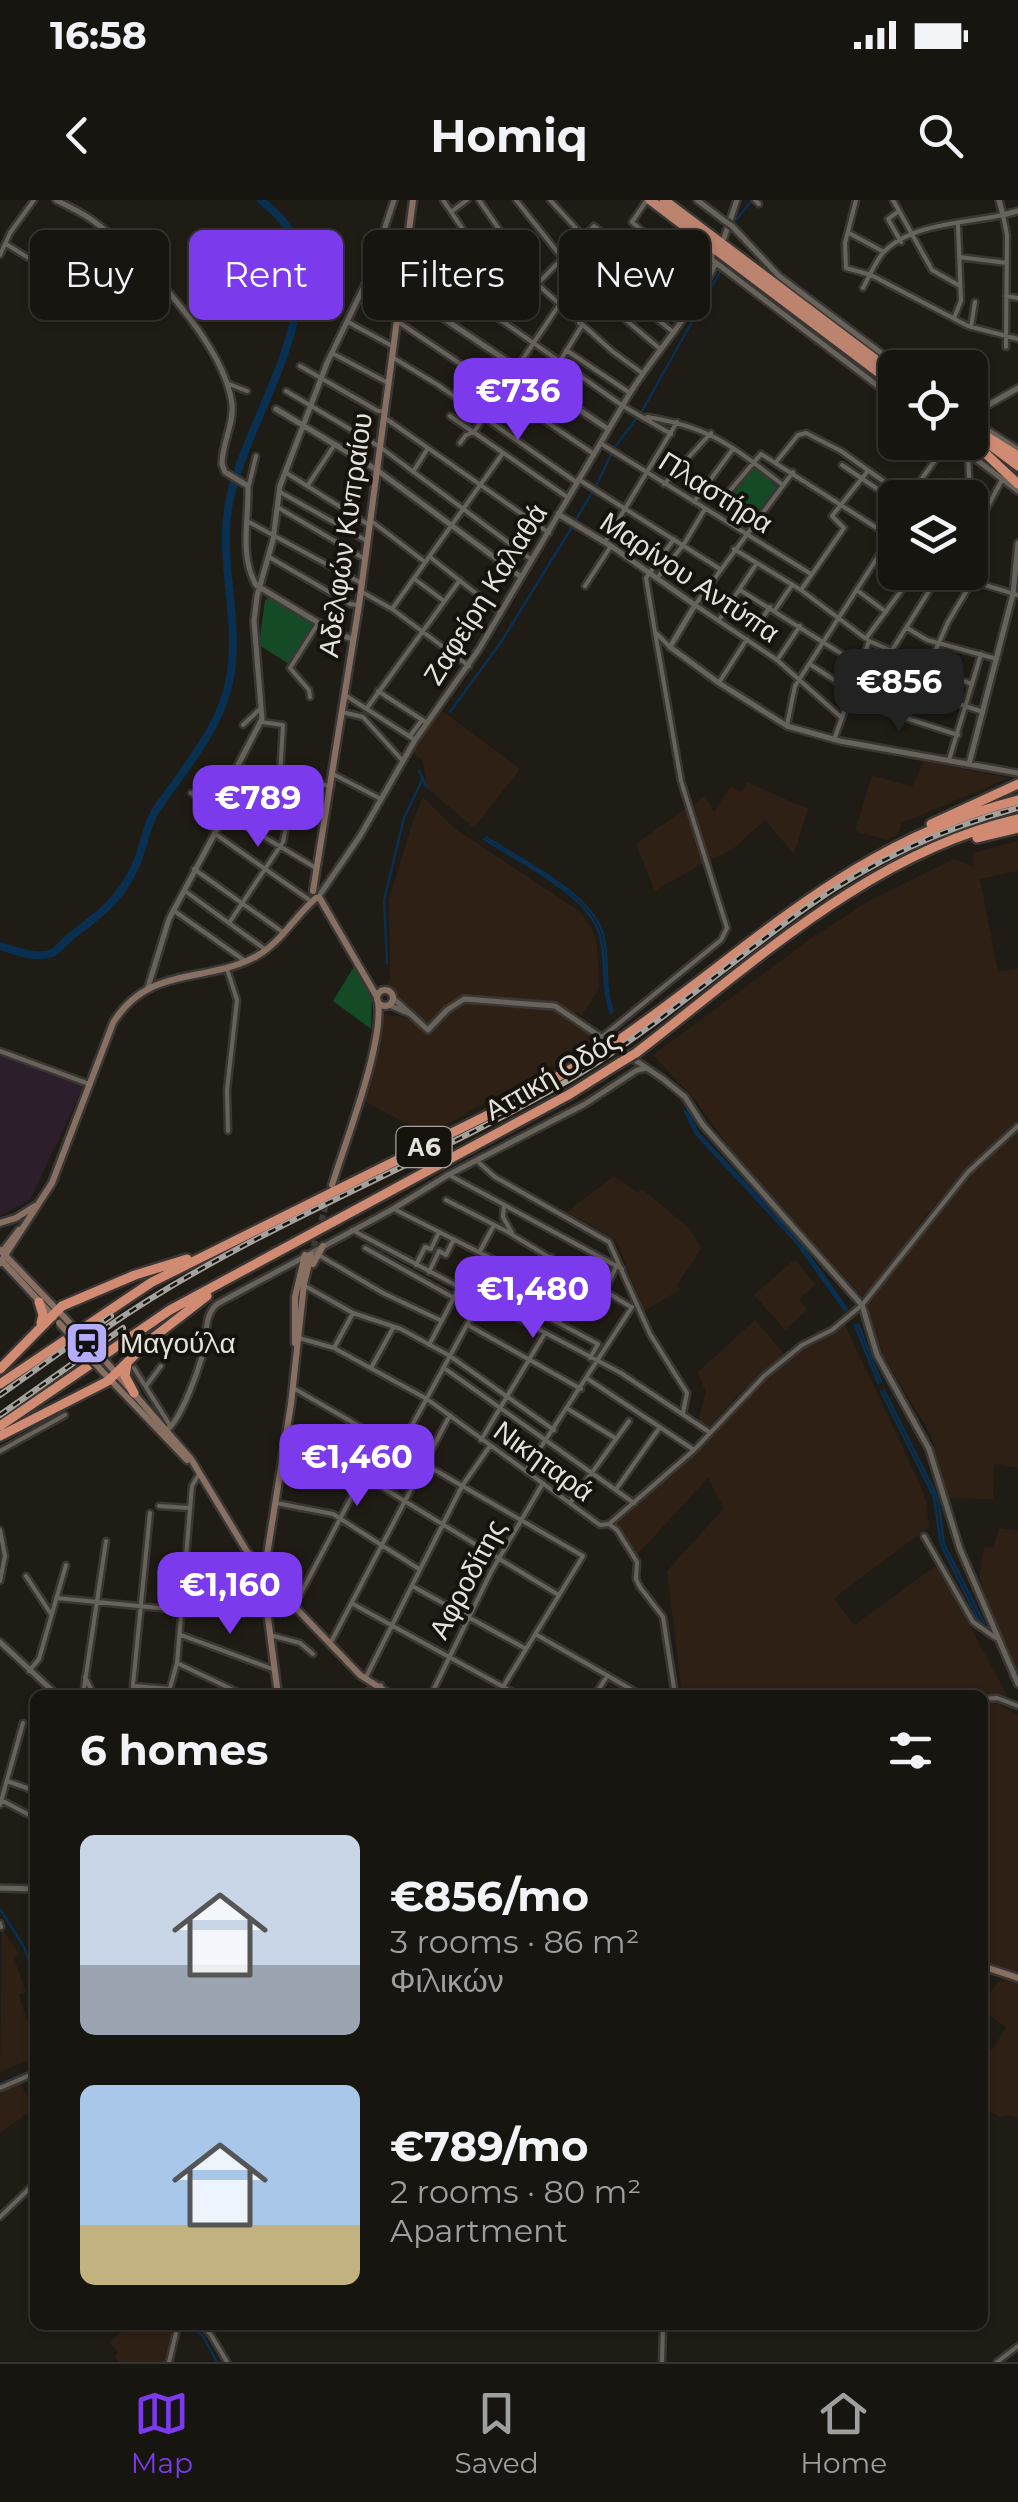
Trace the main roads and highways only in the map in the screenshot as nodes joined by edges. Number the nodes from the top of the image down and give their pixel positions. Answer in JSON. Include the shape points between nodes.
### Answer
{"nodes":[{"id":1,"x":413,"y":200,"type":"edge"},
{"id":2,"x":648,"y":200,"type":"edge"},
{"id":3,"x":664,"y":200,"type":"edge"},
{"id":4,"x":759,"y":272,"type":"junction"},
{"id":5,"x":779,"y":276,"type":"road end"},
{"id":6,"x":797,"y":290,"type":"road end"},
{"id":7,"x":803,"y":305,"type":"junction"},
{"id":8,"x":878,"y":361,"type":"edge"},
{"id":9,"x":878,"y":373,"type":"edge"},
{"id":10,"x":988,"y":434,"type":"edge"},
{"id":11,"x":988,"y":439,"type":"edge"},
{"id":12,"x":1018,"y":452,"type":"edge"},
{"id":13,"x":988,"y":456,"type":"edge"},
{"id":14,"x":1018,"y":466,"type":"edge"},
{"id":15,"x":1018,"y":484,"type":"edge"},
{"id":16,"x":1018,"y":784,"type":"edge"},
{"id":17,"x":1018,"y":800,"type":"edge"},
{"id":18,"x":1018,"y":819,"type":"edge"},
{"id":19,"x":1018,"y":828,"type":"edge"},
{"id":20,"x":908,"y":839,"type":"junction"},
{"id":21,"x":940,"y":847,"type":"junction"},
{"id":22,"x":316,"y":894,"type":"junction"},
{"id":23,"x":379,"y":996,"type":"junction"},
{"id":24,"x":390,"y":1003,"type":"junction"},
{"id":25,"x":380,"y":1019,"type":"junction"},
{"id":26,"x":332,"y":1184,"type":"tunnel mouth"},
{"id":27,"x":40,"y":1202,"type":"junction"},
{"id":28,"x":0,"y":1223,"type":"edge"},
{"id":29,"x":323,"y":1246,"type":"road end"},
{"id":30,"x":311,"y":1255,"type":"junction"},
{"id":31,"x":1,"y":1258,"type":"edge"},
{"id":32,"x":196,"y":1259,"type":"junction"},
{"id":33,"x":246,"y":1268,"type":"junction"},
{"id":34,"x":39,"y":1302,"type":"junction"},
{"id":35,"x":58,"y":1316,"type":"junction"},
{"id":36,"x":39,"y":1327,"type":"junction"},
{"id":37,"x":300,"y":1338,"type":"junction"},
{"id":38,"x":297,"y":1354,"type":"junction"},
{"id":39,"x":130,"y":1365,"type":"junction"},
{"id":40,"x":0,"y":1369,"type":"edge"},
{"id":41,"x":113,"y":1377,"type":"junction"},
{"id":42,"x":0,"y":1384,"type":"edge"},
{"id":43,"x":134,"y":1393,"type":"junction"},
{"id":44,"x":0,"y":1426,"type":"edge"},
{"id":45,"x":0,"y":1436,"type":"edge"},
{"id":46,"x":193,"y":1464,"type":"junction"},
{"id":47,"x":264,"y":1574,"type":"junction"},
{"id":48,"x":277,"y":1690,"type":"edge"},
{"id":49,"x":387,"y":1690,"type":"edge"},
{"id":50,"x":988,"y":1969,"type":"edge"},
{"id":51,"x":1018,"y":1978,"type":"edge"}],
"edges":[{"from":1,"to":22,"type":"main road","name":"Αδελφών Κυπραίου"},
{"from":2,"to":9,"type":"highway","via":[[713,257]]},
{"from":3,"to":4,"type":"highway"},
{"from":4,"to":5,"type":"highway"},
{"from":4,"to":7,"type":"highway"},
{"from":6,"to":7,"type":"highway"},
{"from":7,"to":8,"type":"highway"},
{"from":10,"to":12,"type":"highway"},
{"from":11,"to":14,"type":"highway"},
{"from":13,"to":15,"type":"highway"},
{"from":16,"to":20,"type":"highway"},
{"from":17,"to":20,"type":"highway","name":"Αττική Οδός","number":"Α6"},
{"from":18,"to":21,"type":"highway","name":"Αττική Οδός","number":"Α6"},
{"from":19,"to":21,"type":"highway"},
{"from":20,"to":32,"type":"highway","name":"Αττική Οδός","number":"Α6","bridge":true,"via":[[808,898],[601,1052]]},
{"from":21,"to":33,"type":"highway","name":"Αττική Οδός","number":"Α6","bridge":true,"via":[[852,892],[636,1053],[570,1094]]},
{"from":22,"to":23,"type":"main road"},
{"from":22,"to":27,"type":"main road","via":[[284,933],[245,962],[148,987],[132,998],[113,1023]]},
{"from":23,"to":24,"type":"main road"},
{"from":23,"to":24,"type":"main road","via":[[391,992]]},
{"from":23,"to":25,"type":"main road"},
{"from":24,"to":25,"type":"main road"},
{"from":25,"to":26,"type":"main road"},
{"from":27,"to":28,"type":"main road"},
{"from":27,"to":31,"type":"main road"},
{"from":29,"to":30,"type":"main road"},
{"from":30,"to":37,"type":"main road"},
{"from":30,"to":37,"type":"main road"},
{"from":30,"to":38,"type":"main road","via":[[298,1264]]},
{"from":31,"to":34,"type":"main road"},
{"from":31,"to":35,"type":"main road"},
{"from":32,"to":35,"type":"highway","via":[[136,1275]]},
{"from":32,"to":42,"type":"highway","name":"Αττική Οδός","number":"Α6","via":[[104,1311]]},
{"from":33,"to":39,"type":"highway","via":[[178,1318]]},
{"from":33,"to":44,"type":"highway","name":"Αττική Οδός","number":"Α6","via":[[126,1337]]},
{"from":34,"to":35,"type":"main road"},
{"from":34,"to":36,"type":"highway"},
{"from":35,"to":36,"type":"highway"},
{"from":35,"to":41,"type":"main road","bridge":true},
{"from":36,"to":40,"type":"highway"},
{"from":37,"to":38,"type":"main road"},
{"from":38,"to":47,"type":"main road"},
{"from":39,"to":41,"type":"highway"},
{"from":39,"to":43,"type":"highway","via":[[125,1376]]},
{"from":41,"to":43,"type":"main road"},
{"from":41,"to":45,"type":"highway"},
{"from":41,"to":46,"type":"main road"},
{"from":43,"to":46,"type":"main road"},
{"from":46,"to":47,"type":"main road"},
{"from":47,"to":48,"type":"main road"},
{"from":47,"to":49,"type":"main road","via":[[366,1678]]},
{"from":50,"to":51,"type":"main road"}]}
